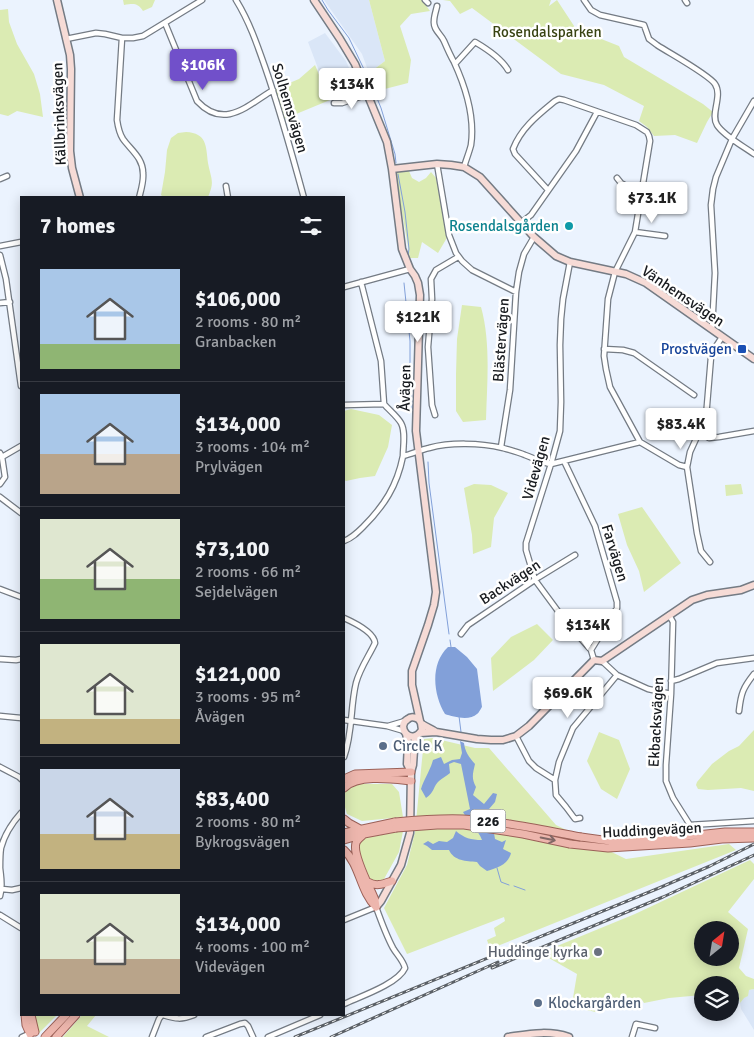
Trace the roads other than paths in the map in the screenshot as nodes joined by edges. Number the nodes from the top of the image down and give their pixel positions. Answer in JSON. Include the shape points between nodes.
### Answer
{"nodes":[{"id":1,"x":57,"y":0,"type":"edge"},
{"id":2,"x":202,"y":0,"type":"edge"},
{"id":3,"x":236,"y":0,"type":"edge"},
{"id":4,"x":314,"y":0,"type":"edge"},
{"id":5,"x":584,"y":0,"type":"edge"},
{"id":6,"x":437,"y":6,"type":"dead end"},
{"id":7,"x":165,"y":23,"type":"junction"},
{"id":8,"x":122,"y":38,"type":"junction"},
{"id":9,"x":66,"y":39,"type":"junction"},
{"id":10,"x":455,"y":64,"type":"junction"},
{"id":11,"x":508,"y":70,"type":"dead end"},
{"id":12,"x":273,"y":90,"type":"junction"},
{"id":13,"x":368,"y":94,"type":"junction"},
{"id":14,"x":754,"y":101,"type":"edge"},
{"id":15,"x":334,"y":103,"type":"dead end"},
{"id":16,"x":597,"y":112,"type":"junction"},
{"id":17,"x":732,"y":138,"type":"junction"},
{"id":18,"x":754,"y":154,"type":"edge"},
{"id":19,"x":437,"y":164,"type":"junction"},
{"id":20,"x":464,"y":168,"type":"junction"},
{"id":21,"x":392,"y":169,"type":"junction"},
{"id":22,"x":7,"y":176,"type":"dead end"},
{"id":23,"x":617,"y":178,"type":"dead end"},
{"id":24,"x":0,"y":179,"type":"edge"},
{"id":25,"x":226,"y":186,"type":"dead end"},
{"id":26,"x":548,"y":190,"type":"junction"},
{"id":27,"x":642,"y":195,"type":"junction"},
{"id":28,"x":79,"y":196,"type":"edge"},
{"id":29,"x":140,"y":196,"type":"edge"},
{"id":30,"x":228,"y":196,"type":"edge"},
{"id":31,"x":303,"y":196,"type":"edge"},
{"id":32,"x":522,"y":222,"type":"junction"},
{"id":33,"x":635,"y":232,"type":"junction"},
{"id":34,"x":665,"y":236,"type":"dead end"},
{"id":35,"x":534,"y":237,"type":"junction"},
{"id":36,"x":20,"y":242,"type":"edge"},
{"id":37,"x":0,"y":246,"type":"edge"},
{"id":38,"x":0,"y":255,"type":"edge"},
{"id":39,"x":458,"y":257,"type":"junction"},
{"id":40,"x":570,"y":262,"type":"junction"},
{"id":41,"x":410,"y":269,"type":"junction"},
{"id":42,"x":614,"y":272,"type":"junction"},
{"id":43,"x":361,"y":282,"type":"junction"},
{"id":44,"x":345,"y":287,"type":"edge"},
{"id":45,"x":516,"y":292,"type":"junction"},
{"id":46,"x":10,"y":302,"type":"junction"},
{"id":47,"x":0,"y":303,"type":"edge"},
{"id":48,"x":712,"y":329,"type":"junction"},
{"id":49,"x":722,"y":337,"type":"junction"},
{"id":50,"x":604,"y":349,"type":"junction"},
{"id":51,"x":754,"y":359,"type":"edge"},
{"id":52,"x":20,"y":380,"type":"edge"},
{"id":53,"x":694,"y":395,"type":"dead end"},
{"id":54,"x":384,"y":404,"type":"junction"},
{"id":55,"x":345,"y":405,"type":"edge"},
{"id":56,"x":434,"y":415,"type":"dead end"},
{"id":57,"x":754,"y":431,"type":"edge"},
{"id":58,"x":700,"y":433,"type":"junction"},
{"id":59,"x":640,"y":442,"type":"junction"},
{"id":60,"x":20,"y":446,"type":"edge"},
{"id":61,"x":502,"y":448,"type":"junction"},
{"id":62,"x":419,"y":452,"type":"junction"},
{"id":63,"x":1,"y":455,"type":"edge"},
{"id":64,"x":403,"y":456,"type":"junction"},
{"id":65,"x":564,"y":461,"type":"junction"},
{"id":66,"x":551,"y":464,"type":"junction"},
{"id":67,"x":687,"y":466,"type":"junction"},
{"id":68,"x":0,"y":484,"type":"edge"},
{"id":69,"x":0,"y":497,"type":"edge"},
{"id":70,"x":20,"y":512,"type":"edge"},
{"id":71,"x":345,"y":540,"type":"edge"},
{"id":72,"x":575,"y":556,"type":"dead end"},
{"id":73,"x":710,"y":562,"type":"dead end"},
{"id":74,"x":535,"y":580,"type":"junction"},
{"id":75,"x":754,"y":585,"type":"edge"},
{"id":76,"x":0,"y":589,"type":"edge"},
{"id":77,"x":20,"y":597,"type":"edge"},
{"id":78,"x":670,"y":614,"type":"junction"},
{"id":79,"x":345,"y":619,"type":"edge"},
{"id":80,"x":462,"y":634,"type":"dead end"},
{"id":81,"x":591,"y":650,"type":"junction"},
{"id":82,"x":754,"y":658,"type":"edge"},
{"id":83,"x":20,"y":659,"type":"edge"},
{"id":84,"x":0,"y":660,"type":"edge"},
{"id":85,"x":594,"y":660,"type":"junction"},
{"id":86,"x":602,"y":661,"type":"junction"},
{"id":87,"x":754,"y":674,"type":"edge"},
{"id":88,"x":617,"y":675,"type":"junction"},
{"id":89,"x":671,"y":681,"type":"junction"},
{"id":90,"x":671,"y":694,"type":"junction"},
{"id":91,"x":416,"y":705,"type":"junction"},
{"id":92,"x":739,"y":711,"type":"dead end"},
{"id":93,"x":0,"y":716,"type":"edge"},
{"id":94,"x":20,"y":718,"type":"edge"},
{"id":95,"x":345,"y":720,"type":"edge"},
{"id":96,"x":406,"y":720,"type":"junction"},
{"id":97,"x":351,"y":721,"type":"junction"},
{"id":98,"x":420,"y":722,"type":"junction"},
{"id":99,"x":387,"y":726,"type":"junction"},
{"id":100,"x":436,"y":732,"type":"junction"},
{"id":101,"x":405,"y":733,"type":"junction"},
{"id":102,"x":417,"y":735,"type":"junction"},
{"id":103,"x":516,"y":736,"type":"junction"},
{"id":104,"x":345,"y":754,"type":"edge"},
{"id":105,"x":0,"y":767,"type":"edge"},
{"id":106,"x":411,"y":772,"type":"junction"},
{"id":107,"x":20,"y":778,"type":"edge"},
{"id":108,"x":345,"y":779,"type":"edge"},
{"id":109,"x":555,"y":780,"type":"junction"},
{"id":110,"x":411,"y":781,"type":"junction"},
{"id":111,"x":345,"y":787,"type":"edge"},
{"id":112,"x":20,"y":815,"type":"edge"},
{"id":113,"x":580,"y":818,"type":"dead end"},
{"id":114,"x":345,"y":820,"type":"edge"},
{"id":115,"x":754,"y":821,"type":"edge"},
{"id":116,"x":395,"y":825,"type":"junction"},
{"id":117,"x":362,"y":831,"type":"junction"},
{"id":118,"x":754,"y":832,"type":"edge"},
{"id":119,"x":345,"y":833,"type":"edge"},
{"id":120,"x":723,"y":835,"type":"junction"},
{"id":121,"x":754,"y":838,"type":"edge"},
{"id":122,"x":345,"y":840,"type":"edge"},
{"id":123,"x":0,"y":849,"type":"edge"},
{"id":124,"x":345,"y":851,"type":"edge"},
{"id":125,"x":368,"y":882,"type":"junction"},
{"id":126,"x":392,"y":882,"type":"junction"},
{"id":127,"x":20,"y":888,"type":"edge"},
{"id":128,"x":2,"y":889,"type":"junction"},
{"id":129,"x":0,"y":896,"type":"edge"},
{"id":130,"x":376,"y":907,"type":"junction"},
{"id":131,"x":0,"y":915,"type":"edge"},
{"id":132,"x":345,"y":920,"type":"edge"},
{"id":133,"x":20,"y":927,"type":"edge"},
{"id":134,"x":345,"y":1004,"type":"edge"},
{"id":135,"x":25,"y":1016,"type":"edge"},
{"id":136,"x":31,"y":1016,"type":"edge"},
{"id":137,"x":65,"y":1016,"type":"edge"},
{"id":138,"x":75,"y":1016,"type":"edge"},
{"id":139,"x":161,"y":1016,"type":"edge"},
{"id":140,"x":166,"y":1016,"type":"edge"},
{"id":141,"x":191,"y":1016,"type":"edge"},
{"id":142,"x":318,"y":1016,"type":"edge"},
{"id":143,"x":654,"y":1028,"type":"dead end"},
{"id":144,"x":33,"y":1035,"type":"edge"},
{"id":145,"x":22,"y":1037,"type":"edge"},
{"id":146,"x":45,"y":1037,"type":"edge"},
{"id":147,"x":56,"y":1037,"type":"edge"},
{"id":148,"x":152,"y":1037,"type":"edge"},
{"id":149,"x":206,"y":1037,"type":"edge"},
{"id":150,"x":253,"y":1037,"type":"edge"},
{"id":151,"x":268,"y":1037,"type":"edge"},
{"id":152,"x":508,"y":1037,"type":"edge"},
{"id":153,"x":569,"y":1037,"type":"edge"},
{"id":154,"x":632,"y":1037,"type":"edge"}],
"edges":[{"from":1,"to":9,"type":"street","name":"Källbrinksvägen"},
{"from":2,"to":7,"type":"street"},
{"from":3,"to":12,"type":"street","name":"Solhemsvägen","via":[[254,35]]},
{"from":4,"to":13,"type":"street","name":"Åvägen","via":[[352,58]]},
{"from":5,"to":17,"type":"street","via":[[591,10],[600,15],[644,25],[656,45],[710,79],[718,95],[716,122]]},
{"from":6,"to":10,"type":"street","via":[[434,26]]},
{"from":7,"to":8,"type":"street","via":[[144,36]]},
{"from":7,"to":12,"type":"street","via":[[197,101],[204,108],[230,115]]},
{"from":8,"to":9,"type":"street","via":[[96,33]]},
{"from":8,"to":29,"type":"street","via":[[117,120],[123,138],[137,155],[144,172]]},
{"from":9,"to":28,"type":"street","name":"Källbrinksvägen","via":[[71,69],[70,150]]},
{"from":10,"to":11,"type":"street","via":[[475,42]]},
{"from":10,"to":20,"type":"street","via":[[472,117],[472,138]]},
{"from":12,"to":31,"type":"street","name":"Solhemsvägen"},
{"from":13,"to":15,"type":"street"},
{"from":13,"to":21,"type":"street","name":"Åvägen","via":[[387,142]]},
{"from":14,"to":17,"type":"street"},
{"from":16,"to":26,"type":"street","via":[[576,151]]},
{"from":16,"to":26,"type":"street","via":[[559,99],[520,133],[513,152]]},
{"from":16,"to":27,"type":"street","via":[[636,125],[650,136]]},
{"from":17,"to":18,"type":"street"},
{"from":17,"to":48,"type":"street","via":[[711,197],[715,273]]},
{"from":19,"to":20,"type":"street","name":"Vänhemsvägen"},
{"from":19,"to":21,"type":"street","name":"Vänhemsvägen"},
{"from":19,"to":39,"type":"street","via":[[449,235]]},
{"from":20,"to":32,"type":"street","name":"Vänhemsvägen","via":[[480,177]]},
{"from":21,"to":41,"type":"street","name":"Åvägen","via":[[402,249]]},
{"from":22,"to":24,"type":"street"},
{"from":23,"to":27,"type":"street"},
{"from":25,"to":30,"type":"street"},
{"from":26,"to":32,"type":"street","via":[[532,215]]},
{"from":27,"to":33,"type":"street"},
{"from":32,"to":35,"type":"street","name":"Vänhemsvägen"},
{"from":33,"to":34,"type":"street"},
{"from":33,"to":42,"type":"street"},
{"from":35,"to":40,"type":"street","name":"Vänhemsvägen","via":[[550,252]]},
{"from":35,"to":45,"type":"street","name":"Blästervägen","via":[[520,266]]},
{"from":36,"to":37,"type":"street"},
{"from":38,"to":46,"type":"street"},
{"from":39,"to":45,"type":"street","via":[[479,274]]},
{"from":39,"to":56,"type":"street","via":[[436,270],[430,279],[432,299],[428,348]]},
{"from":40,"to":42,"type":"street","name":"Vänhemsvägen"},
{"from":40,"to":66,"type":"street","name":"Videvägen","via":[[561,319],[560,432]]},
{"from":41,"to":43,"type":"street"},
{"from":41,"to":62,"type":"street","name":"Åvägen","via":[[420,295],[416,431]]},
{"from":42,"to":48,"type":"street","name":"Vänhemsvägen","via":[[646,283]]},
{"from":42,"to":50,"type":"street","via":[[606,312]]},
{"from":43,"to":44,"type":"street"},
{"from":43,"to":54,"type":"street","via":[[379,350]]},
{"from":45,"to":61,"type":"street","name":"Blästervägen","via":[[510,390]]},
{"from":46,"to":47,"type":"street"},
{"from":46,"to":52,"type":"street"},
{"from":48,"to":49,"type":"street","name":"Vänhemsvägen"},
{"from":49,"to":51,"type":"street","name":"Vänhemsvägen"},
{"from":49,"to":58,"type":"street","via":[[711,358],[706,417]]},
{"from":50,"to":53,"type":"street","via":[[634,353]]},
{"from":50,"to":59,"type":"street","via":[[610,387]]},
{"from":54,"to":55,"type":"street"},
{"from":54,"to":64,"type":"street","via":[[403,429]]},
{"from":57,"to":58,"type":"street","via":[[719,438],[709,438]]},
{"from":58,"to":67,"type":"street"},
{"from":59,"to":65,"type":"street"},
{"from":59,"to":67,"type":"street","via":[[679,466]]},
{"from":60,"to":63,"type":"street"},
{"from":61,"to":62,"type":"street","via":[[456,443]]},
{"from":61,"to":66,"type":"street"},
{"from":62,"to":64,"type":"street"},
{"from":62,"to":91,"type":"street","name":"Åvägen","via":[[436,592],[412,670]]},
{"from":63,"to":68,"type":"street","via":[[5,477]]},
{"from":64,"to":71,"type":"street","via":[[400,472],[382,506]]},
{"from":65,"to":66,"type":"street"},
{"from":65,"to":81,"type":"street","name":"Farvägen","via":[[595,526],[617,602],[617,608]]},
{"from":66,"to":74,"type":"street","name":"Videvägen","via":[[526,543]]},
{"from":67,"to":73,"type":"street","via":[[701,551]]},
{"from":69,"to":70,"type":"street"},
{"from":72,"to":74,"type":"street","name":"Backvägen"},
{"from":74,"to":80,"type":"street","name":"Backvägen","via":[[468,625]]},
{"from":74,"to":81,"type":"street","name":"Videvägen"},
{"from":75,"to":78,"type":"street","via":[[692,600]]},
{"from":76,"to":77,"type":"street"},
{"from":78,"to":86,"type":"street"},
{"from":78,"to":89,"type":"street","name":"Ekbacksvägen","via":[[673,622]]},
{"from":79,"to":97,"type":"street","via":[[375,640],[356,682]]},
{"from":81,"to":85,"type":"street","name":"Videvägen"},
{"from":82,"to":89,"type":"street","via":[[717,664]]},
{"from":83,"to":84,"type":"street"},
{"from":85,"to":86,"type":"street"},
{"from":85,"to":103,"type":"street"},
{"from":86,"to":88,"type":"street"},
{"from":87,"to":92,"type":"street","via":[[744,687]]},
{"from":88,"to":90,"type":"street","via":[[648,689]]},
{"from":88,"to":109,"type":"street","via":[[573,728]]},
{"from":89,"to":90,"type":"street","name":"Ekbacksvägen"},
{"from":90,"to":115,"type":"street","name":"Ekbacksvägen","via":[[666,781],[690,825]]},
{"from":91,"to":96,"type":"street"},
{"from":91,"to":98,"type":"street","name":"Åvägen"},
{"from":93,"to":94,"type":"street"},
{"from":95,"to":97,"type":"street"},
{"from":96,"to":98,"type":"street","via":[[414,718]]},
{"from":96,"to":99,"type":"street"},
{"from":96,"to":101,"type":"street","via":[[403,725]]},
{"from":97,"to":99,"type":"street"},
{"from":97,"to":104,"type":"street"},
{"from":98,"to":100,"type":"street"},
{"from":98,"to":102,"type":"street","via":[[422,727]]},
{"from":99,"to":101,"type":"street"},
{"from":100,"to":102,"type":"street"},
{"from":100,"to":103,"type":"street","via":[[491,740]]},
{"from":101,"to":102,"type":"street"},
{"from":101,"to":106,"type":"street","via":[[407,764]]},
{"from":102,"to":106,"type":"street"},
{"from":103,"to":109,"type":"street","via":[[529,762]]},
{"from":105,"to":107,"type":"street"},
{"from":106,"to":108,"type":"main road","via":[[355,774]]},
{"from":106,"to":110,"type":"street"},
{"from":109,"to":113,"type":"street","via":[[556,796],[575,819]]},
{"from":110,"to":111,"type":"main road","via":[[356,781]]},
{"from":110,"to":126,"type":"street","via":[[410,833],[401,866]]},
{"from":112,"to":123,"type":"street"},
{"from":114,"to":117,"type":"main road"},
{"from":116,"to":117,"type":"main road","name":"Huddingevägen","number":"226"},
{"from":116,"to":120,"type":"main road","name":"Huddingevägen","number":"226","bridge":true,"via":[[437,819],[472,820],[610,841]]},
{"from":116,"to":120,"type":"main road","name":"Huddingevägen","number":"226","one_way":true,"bridge":true,"via":[[464,825],[608,848],[690,843]]},
{"from":117,"to":119,"type":"main road","name":"Huddingevägen","number":"226"},
{"from":117,"to":122,"type":"main road","name":"Huddingevägen","number":"226"},
{"from":117,"to":125,"type":"main road","via":[[356,843],[356,853]]},
{"from":118,"to":120,"type":"main road","name":"Huddingevägen","number":"226"},
{"from":120,"to":121,"type":"main road","name":"Huddingevägen","number":"226"},
{"from":123,"to":128,"type":"street"},
{"from":124,"to":130,"type":"main road"},
{"from":125,"to":126,"type":"main road","via":[[378,886]]},
{"from":125,"to":130,"type":"main road"},
{"from":126,"to":130,"type":"street"},
{"from":127,"to":128,"type":"street"},
{"from":128,"to":129,"type":"street"},
{"from":130,"to":132,"type":"street"},
{"from":130,"to":134,"type":"street","via":[[405,968],[400,977]]},
{"from":131,"to":133,"type":"street"},
{"from":135,"to":144,"type":"main road","via":[[26,1025]]},
{"from":136,"to":144,"type":"main road"},
{"from":137,"to":146,"type":"main road"},
{"from":138,"to":147,"type":"main road"},
{"from":139,"to":148,"type":"street"},
{"from":140,"to":141,"type":"street","via":[[183,1019]]},
{"from":142,"to":151,"type":"street"},
{"from":143,"to":154,"type":"street","via":[[636,1024]]},
{"from":144,"to":145,"type":"street"},
{"from":149,"to":150,"type":"street","via":[[245,1023]]},
{"from":152,"to":153,"type":"street","via":[[543,1032]]}]}
